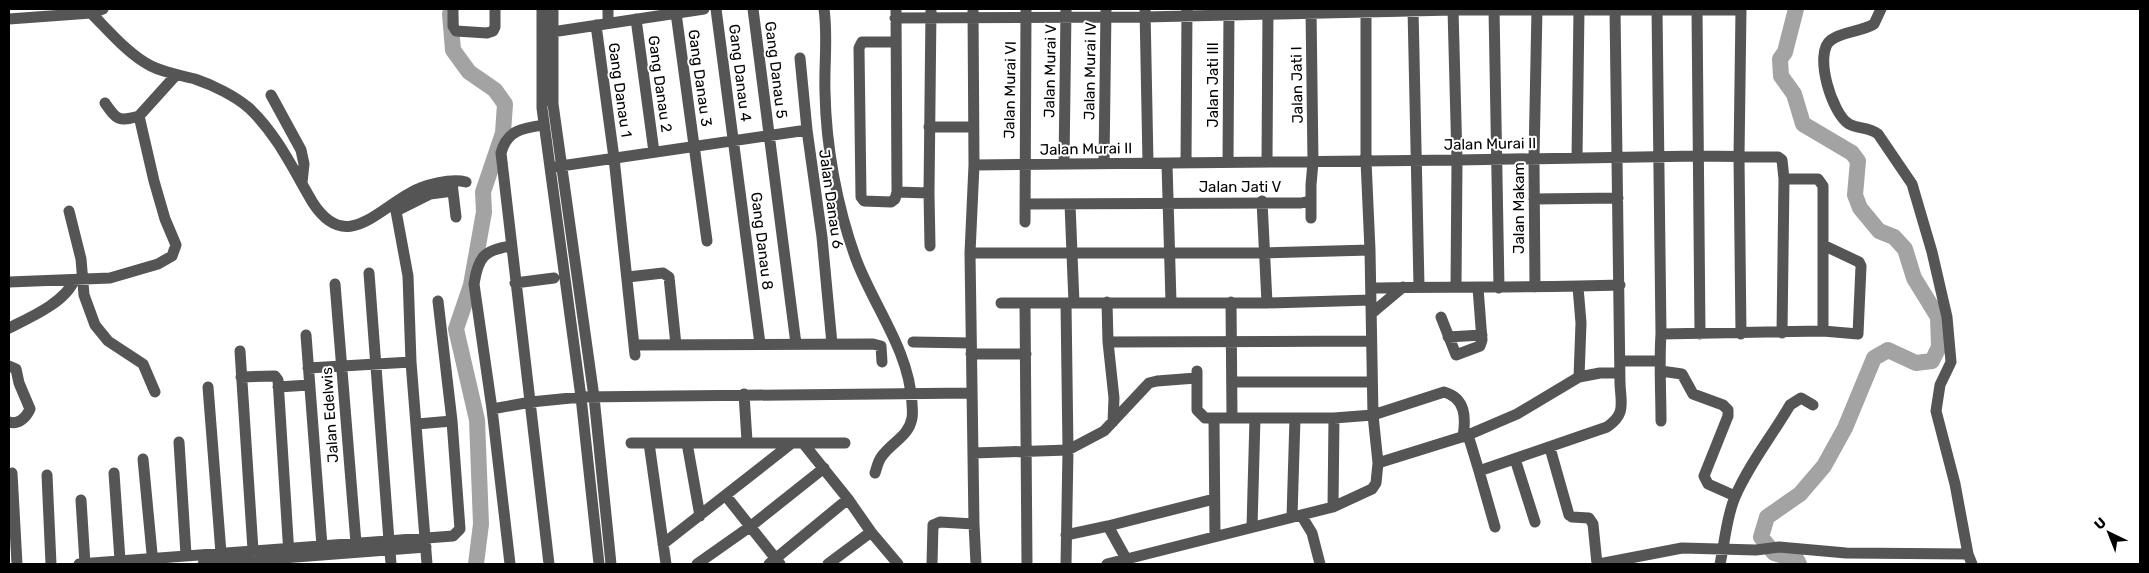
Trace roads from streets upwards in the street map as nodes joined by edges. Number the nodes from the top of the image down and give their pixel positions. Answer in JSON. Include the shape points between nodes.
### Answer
{"nodes":[{"id":1,"x":453,"y":9,"type":"edge"},
{"id":2,"x":495,"y":9,"type":"edge"},
{"id":3,"x":542,"y":9,"type":"edge"},
{"id":4,"x":553,"y":9,"type":"edge"},
{"id":5,"x":608,"y":9,"type":"edge"},
{"id":6,"x":704,"y":9,"type":"edge"},
{"id":7,"x":716,"y":9,"type":"edge"},
{"id":8,"x":753,"y":9,"type":"edge"},
{"id":9,"x":824,"y":9,"type":"edge"},
{"id":10,"x":1453,"y":9,"type":"edge"},
{"id":11,"x":1616,"y":9,"type":"edge"},
{"id":12,"x":1657,"y":9,"type":"edge"},
{"id":13,"x":1697,"y":9,"type":"edge"},
{"id":14,"x":1740,"y":9,"type":"edge"},
{"id":15,"x":1881,"y":9,"type":"edge"},
{"id":16,"x":98,"y":10,"type":"edge"},
{"id":17,"x":688,"y":10,"type":"edge"},
{"id":18,"x":1413,"y":10,"type":"edge"},
{"id":19,"x":1494,"y":10,"type":"edge"},
{"id":20,"x":1537,"y":10,"type":"edge"},
{"id":21,"x":1578,"y":10,"type":"edge"},
{"id":22,"x":1311,"y":11,"type":"edge"},
{"id":23,"x":1366,"y":11,"type":"edge"},
{"id":24,"x":1026,"y":12,"type":"edge"},
{"id":25,"x":1066,"y":12,"type":"edge"},
{"id":26,"x":1186,"y":12,"type":"edge"},
{"id":27,"x":1229,"y":12,"type":"edge"},
{"id":28,"x":1268,"y":12,"type":"edge"},
{"id":29,"x":648,"y":13,"type":"edge"},
{"id":30,"x":676,"y":13,"type":"junction"},
{"id":31,"x":895,"y":13,"type":"edge"},
{"id":32,"x":931,"y":13,"type":"edge"},
{"id":33,"x":973,"y":13,"type":"edge"},
{"id":34,"x":1106,"y":13,"type":"edge"},
{"id":35,"x":1145,"y":13,"type":"edge"},
{"id":36,"x":9,"y":19,"type":"edge"},
{"id":37,"x":636,"y":19,"type":"junction"},
{"id":38,"x":608,"y":23,"type":"junction"},
{"id":39,"x":596,"y":25,"type":"junction"},
{"id":40,"x":552,"y":32,"type":"junction"},
{"id":41,"x":896,"y":42,"type":"junction"},
{"id":42,"x":800,"y":58,"type":"dead end"},
{"id":43,"x":176,"y":75,"type":"junction"},
{"id":44,"x":271,"y":96,"type":"dead end"},
{"id":45,"x":105,"y":104,"type":"dead end"},
{"id":46,"x":138,"y":116,"type":"junction"},
{"id":47,"x":544,"y":125,"type":"junction"},
{"id":48,"x":929,"y":126,"type":"junction"},
{"id":49,"x":974,"y":127,"type":"junction"},
{"id":50,"x":807,"y":130,"type":"junction"},
{"id":51,"x":769,"y":136,"type":"junction"},
{"id":52,"x":733,"y":141,"type":"junction"},
{"id":53,"x":694,"y":146,"type":"junction"},
{"id":54,"x":654,"y":152,"type":"junction"},
{"id":55,"x":1698,"y":156,"type":"junction"},
{"id":56,"x":1658,"y":157,"type":"junction"},
{"id":57,"x":1738,"y":157,"type":"junction"},
{"id":58,"x":614,"y":158,"type":"junction"},
{"id":59,"x":1498,"y":158,"type":"junction"},
{"id":60,"x":1534,"y":158,"type":"junction"},
{"id":61,"x":1577,"y":158,"type":"junction"},
{"id":62,"x":1618,"y":159,"type":"junction"},
{"id":63,"x":1416,"y":160,"type":"junction"},
{"id":64,"x":1456,"y":160,"type":"junction"},
{"id":65,"x":1266,"y":161,"type":"junction"},
{"id":66,"x":1366,"y":161,"type":"junction"},
{"id":67,"x":1186,"y":162,"type":"junction"},
{"id":68,"x":1228,"y":162,"type":"junction"},
{"id":69,"x":1313,"y":162,"type":"junction"},
{"id":70,"x":1104,"y":163,"type":"junction"},
{"id":71,"x":1148,"y":163,"type":"junction"},
{"id":72,"x":974,"y":164,"type":"junction"},
{"id":73,"x":1024,"y":164,"type":"junction"},
{"id":74,"x":1064,"y":164,"type":"junction"},
{"id":75,"x":1167,"y":164,"type":"junction"},
{"id":76,"x":555,"y":167,"type":"junction"},
{"id":77,"x":1784,"y":180,"type":"junction"},
{"id":78,"x":466,"y":182,"type":"dead end"},
{"id":79,"x":302,"y":183,"type":"junction"},
{"id":80,"x":452,"y":186,"type":"junction"},
{"id":81,"x":897,"y":192,"type":"junction"},
{"id":82,"x":929,"y":193,"type":"junction"},
{"id":83,"x":1618,"y":198,"type":"junction"},
{"id":84,"x":1534,"y":199,"type":"junction"},
{"id":85,"x":1310,"y":200,"type":"junction"},
{"id":86,"x":1169,"y":202,"type":"junction"},
{"id":87,"x":1262,"y":202,"type":"junction"},
{"id":88,"x":1024,"y":204,"type":"junction"},
{"id":89,"x":1070,"y":204,"type":"junction"},
{"id":90,"x":69,"y":211,"type":"dead end"},
{"id":91,"x":456,"y":217,"type":"dead end"},
{"id":92,"x":1311,"y":218,"type":"dead end"},
{"id":93,"x":1025,"y":222,"type":"dead end"},
{"id":94,"x":707,"y":241,"type":"dead end"},
{"id":95,"x":1823,"y":244,"type":"junction"},
{"id":96,"x":511,"y":246,"type":"junction"},
{"id":97,"x":930,"y":246,"type":"dead end"},
{"id":98,"x":1370,"y":250,"type":"junction"},
{"id":99,"x":1072,"y":252,"type":"junction"},
{"id":100,"x":1170,"y":252,"type":"junction"},
{"id":101,"x":1264,"y":253,"type":"junction"},
{"id":102,"x":970,"y":254,"type":"junction"},
{"id":103,"x":369,"y":273,"type":"dead end"},
{"id":104,"x":628,"y":277,"type":"junction"},
{"id":105,"x":554,"y":278,"type":"dead end"},
{"id":106,"x":79,"y":280,"type":"junction"},
{"id":107,"x":9,"y":282,"type":"edge"},
{"id":108,"x":515,"y":283,"type":"junction"},
{"id":109,"x":335,"y":284,"type":"dead end"},
{"id":110,"x":1620,"y":285,"type":"junction"},
{"id":111,"x":1419,"y":286,"type":"junction"},
{"id":112,"x":1403,"y":287,"type":"junction"},
{"id":113,"x":1456,"y":287,"type":"junction"},
{"id":114,"x":1535,"y":287,"type":"junction"},
{"id":115,"x":1578,"y":287,"type":"junction"},
{"id":116,"x":1371,"y":288,"type":"junction"},
{"id":117,"x":1478,"y":288,"type":"junction"},
{"id":118,"x":1499,"y":288,"type":"junction"},
{"id":119,"x":1371,"y":300,"type":"junction"},
{"id":120,"x":438,"y":301,"type":"dead end"},
{"id":121,"x":1107,"y":302,"type":"junction"},
{"id":122,"x":1171,"y":302,"type":"junction"},
{"id":123,"x":1231,"y":302,"type":"junction"},
{"id":124,"x":1000,"y":303,"type":"dead end"},
{"id":125,"x":1025,"y":303,"type":"junction"},
{"id":126,"x":1070,"y":303,"type":"junction"},
{"id":127,"x":1267,"y":303,"type":"junction"},
{"id":128,"x":1372,"y":313,"type":"junction"},
{"id":129,"x":1442,"y":317,"type":"dead end"},
{"id":130,"x":9,"y":328,"type":"edge"},
{"id":131,"x":1822,"y":331,"type":"junction"},
{"id":132,"x":1782,"y":333,"type":"junction"},
{"id":133,"x":1661,"y":334,"type":"junction"},
{"id":134,"x":1700,"y":334,"type":"junction"},
{"id":135,"x":1741,"y":334,"type":"junction"},
{"id":136,"x":306,"y":335,"type":"dead end"},
{"id":137,"x":1482,"y":335,"type":"junction"},
{"id":138,"x":1448,"y":337,"type":"junction"},
{"id":139,"x":1371,"y":341,"type":"junction"},
{"id":140,"x":913,"y":342,"type":"dead end"},
{"id":141,"x":1108,"y":342,"type":"junction"},
{"id":142,"x":1231,"y":343,"type":"junction"},
{"id":143,"x":760,"y":344,"type":"junction"},
{"id":144,"x":796,"y":344,"type":"junction"},
{"id":145,"x":832,"y":344,"type":"junction"},
{"id":146,"x":676,"y":345,"type":"junction"},
{"id":147,"x":971,"y":348,"type":"junction"},
{"id":148,"x":240,"y":352,"type":"dead end"},
{"id":149,"x":1026,"y":354,"type":"junction"},
{"id":150,"x":411,"y":362,"type":"junction"},
{"id":151,"x":882,"y":362,"type":"dead end"},
{"id":152,"x":376,"y":364,"type":"junction"},
{"id":153,"x":9,"y":366,"type":"edge"},
{"id":154,"x":342,"y":366,"type":"junction"},
{"id":155,"x":1660,"y":366,"type":"junction"},
{"id":156,"x":1620,"y":367,"type":"junction"},
{"id":157,"x":308,"y":368,"type":"junction"},
{"id":158,"x":242,"y":377,"type":"junction"},
{"id":159,"x":1579,"y":377,"type":"junction"},
{"id":160,"x":1233,"y":382,"type":"junction"},
{"id":161,"x":1372,"y":382,"type":"junction"},
{"id":162,"x":309,"y":385,"type":"junction"},
{"id":163,"x":208,"y":387,"type":"dead end"},
{"id":164,"x":278,"y":387,"type":"junction"},
{"id":165,"x":155,"y":392,"type":"dead end"},
{"id":166,"x":911,"y":393,"type":"junction"},
{"id":167,"x":971,"y":393,"type":"junction"},
{"id":168,"x":744,"y":394,"type":"junction"},
{"id":169,"x":594,"y":396,"type":"junction"},
{"id":170,"x":581,"y":397,"type":"junction"},
{"id":171,"x":531,"y":402,"type":"junction"},
{"id":172,"x":1813,"y":405,"type":"dead end"},
{"id":173,"x":492,"y":409,"type":"junction"},
{"id":174,"x":1374,"y":415,"type":"junction"},
{"id":175,"x":1232,"y":417,"type":"junction"},
{"id":176,"x":1255,"y":418,"type":"junction"},
{"id":177,"x":1295,"y":418,"type":"junction"},
{"id":178,"x":1334,"y":418,"type":"junction"},
{"id":179,"x":1214,"y":419,"type":"junction"},
{"id":180,"x":1661,"y":421,"type":"dead end"},
{"id":181,"x":9,"y":422,"type":"edge"},
{"id":182,"x":452,"y":422,"type":"junction"},
{"id":183,"x":1113,"y":422,"type":"junction"},
{"id":184,"x":416,"y":424,"type":"junction"},
{"id":185,"x":1466,"y":436,"type":"junction"},
{"id":186,"x":747,"y":441,"type":"junction"},
{"id":187,"x":179,"y":442,"type":"dead end"},
{"id":188,"x":845,"y":442,"type":"dead end"},
{"id":189,"x":631,"y":443,"type":"dead end"},
{"id":190,"x":649,"y":443,"type":"junction"},
{"id":191,"x":688,"y":443,"type":"junction"},
{"id":192,"x":798,"y":443,"type":"junction"},
{"id":193,"x":1550,"y":448,"type":"junction"},
{"id":194,"x":1027,"y":450,"type":"junction"},
{"id":195,"x":1068,"y":450,"type":"junction"},
{"id":196,"x":973,"y":453,"type":"junction"},
{"id":197,"x":143,"y":459,"type":"dead end"},
{"id":198,"x":1515,"y":460,"type":"junction"},
{"id":199,"x":1378,"y":463,"type":"junction"},
{"id":200,"x":824,"y":468,"type":"junction"},
{"id":201,"x":1479,"y":472,"type":"junction"},
{"id":202,"x":12,"y":473,"type":"dead end"},
{"id":203,"x":114,"y":473,"type":"dead end"},
{"id":204,"x":875,"y":473,"type":"dead end"},
{"id":205,"x":47,"y":476,"type":"dead end"},
{"id":206,"x":726,"y":496,"type":"junction"},
{"id":207,"x":1735,"y":496,"type":"junction"},
{"id":208,"x":848,"y":499,"type":"junction"},
{"id":209,"x":1214,"y":499,"type":"junction"},
{"id":210,"x":81,"y":500,"type":"dead end"},
{"id":211,"x":1334,"y":507,"type":"junction"},
{"id":212,"x":700,"y":516,"type":"junction"},
{"id":213,"x":1297,"y":516,"type":"junction"},
{"id":214,"x":1536,"y":522,"type":"dead end"},
{"id":215,"x":974,"y":524,"type":"junction"},
{"id":216,"x":751,"y":526,"type":"junction"},
{"id":217,"x":1108,"y":526,"type":"junction"},
{"id":218,"x":1252,"y":527,"type":"junction"},
{"id":219,"x":1495,"y":527,"type":"dead end"},
{"id":220,"x":870,"y":532,"type":"junction"},
{"id":221,"x":1066,"y":535,"type":"junction"},
{"id":222,"x":1215,"y":536,"type":"junction"},
{"id":223,"x":426,"y":543,"type":"junction"},
{"id":224,"x":663,"y":544,"type":"junction"},
{"id":225,"x":390,"y":545,"type":"junction"},
{"id":226,"x":356,"y":548,"type":"junction"},
{"id":227,"x":1724,"y":550,"type":"junction"},
{"id":228,"x":186,"y":555,"type":"junction"},
{"id":229,"x":322,"y":555,"type":"edge"},
{"id":230,"x":289,"y":557,"type":"edge"},
{"id":231,"x":255,"y":558,"type":"edge"},
{"id":232,"x":1970,"y":559,"type":"edge"},
{"id":233,"x":120,"y":560,"type":"junction"},
{"id":234,"x":222,"y":560,"type":"edge"},
{"id":235,"x":152,"y":561,"type":"edge"},
{"id":236,"x":775,"y":562,"type":"edge"},
{"id":237,"x":1128,"y":562,"type":"edge"},
{"id":238,"x":18,"y":564,"type":"edge"},
{"id":239,"x":51,"y":564,"type":"edge"},
{"id":240,"x":79,"y":564,"type":"edge"},
{"id":241,"x":85,"y":564,"type":"edge"},
{"id":242,"x":203,"y":564,"type":"edge"},
{"id":243,"x":358,"y":564,"type":"edge"},
{"id":244,"x":391,"y":564,"type":"edge"},
{"id":245,"x":427,"y":564,"type":"edge"},
{"id":246,"x":510,"y":564,"type":"edge"},
{"id":247,"x":549,"y":564,"type":"edge"},
{"id":248,"x":599,"y":564,"type":"edge"},
{"id":249,"x":611,"y":564,"type":"edge"},
{"id":250,"x":666,"y":564,"type":"edge"},
{"id":251,"x":697,"y":564,"type":"edge"},
{"id":252,"x":828,"y":564,"type":"edge"},
{"id":253,"x":896,"y":564,"type":"edge"},
{"id":254,"x":932,"y":564,"type":"edge"},
{"id":255,"x":976,"y":564,"type":"edge"},
{"id":256,"x":1026,"y":564,"type":"edge"},
{"id":257,"x":1066,"y":564,"type":"edge"},
{"id":258,"x":1107,"y":564,"type":"edge"},
{"id":259,"x":1320,"y":564,"type":"edge"},
{"id":260,"x":1598,"y":564,"type":"edge"},
{"id":261,"x":1720,"y":564,"type":"edge"}],
"edges":[{"from":1,"to":2,"type":"street","via":[[456,31],[487,33],[495,27]]},
{"from":3,"to":47,"type":"street"},
{"from":4,"to":40,"type":"street"},
{"from":5,"to":38,"type":"street"},
{"from":6,"to":17,"type":"street"},
{"from":7,"to":52,"type":"street","name":"Gang Danau 4"},
{"from":8,"to":51,"type":"street","name":"Gang Danau 5"},
{"from":9,"to":166,"type":"street","via":[[827,132],[840,203],[856,259],[904,361]]},
{"from":10,"to":18,"type":"street"},
{"from":10,"to":19,"type":"street"},
{"from":10,"to":64,"type":"street"},
{"from":11,"to":12,"type":"street"},
{"from":11,"to":21,"type":"street"},
{"from":11,"to":62,"type":"street"},
{"from":12,"to":13,"type":"street"},
{"from":12,"to":56,"type":"street"},
{"from":13,"to":14,"type":"street"},
{"from":13,"to":55,"type":"street"},
{"from":14,"to":57,"type":"street"},
{"from":15,"to":232,"type":"street","via":[[1874,24],[1835,37],[1827,44],[1823,52],[1825,74],[1839,112],[1849,124],[1878,134],[1912,184],[1947,317],[1951,362],[1940,385],[1936,411]]},
{"from":16,"to":36,"type":"street"},
{"from":16,"to":43,"type":"street","via":[[136,56]]},
{"from":17,"to":30,"type":"street"},
{"from":18,"to":23,"type":"street"},
{"from":18,"to":63,"type":"street"},
{"from":19,"to":20,"type":"street"},
{"from":19,"to":59,"type":"street"},
{"from":20,"to":21,"type":"street"},
{"from":20,"to":60,"type":"street","name":"Jalan Makam"},
{"from":21,"to":61,"type":"street"},
{"from":22,"to":23,"type":"street"},
{"from":22,"to":28,"type":"street"},
{"from":22,"to":69,"type":"street","name":"Jalan Jati I"},
{"from":23,"to":66,"type":"street"},
{"from":24,"to":25,"type":"street"},
{"from":24,"to":33,"type":"street"},
{"from":24,"to":73,"type":"street","name":"Jalan Murai VI"},
{"from":25,"to":34,"type":"street"},
{"from":25,"to":74,"type":"street","name":"Jalan Murai V"},
{"from":26,"to":27,"type":"street"},
{"from":26,"to":35,"type":"street"},
{"from":26,"to":67,"type":"street"},
{"from":27,"to":28,"type":"street"},
{"from":27,"to":68,"type":"street","name":"Jalan Jati III"},
{"from":28,"to":65,"type":"street"},
{"from":29,"to":30,"type":"street"},
{"from":29,"to":37,"type":"street"},
{"from":30,"to":53,"type":"street","name":"Gang Danau 3"},
{"from":31,"to":32,"type":"street"},
{"from":31,"to":41,"type":"street"},
{"from":32,"to":33,"type":"street"},
{"from":32,"to":48,"type":"street"},
{"from":33,"to":49,"type":"street"},
{"from":34,"to":35,"type":"street"},
{"from":34,"to":70,"type":"street","name":"Jalan Murai IV"},
{"from":35,"to":71,"type":"street"},
{"from":37,"to":38,"type":"street"},
{"from":37,"to":54,"type":"street","name":"Gang Danau 2"},
{"from":38,"to":39,"type":"street"},
{"from":39,"to":40,"type":"street"},
{"from":39,"to":58,"type":"street","name":"Gang Danau 1"},
{"from":40,"to":76,"type":"street"},
{"from":41,"to":81,"type":"street"},
{"from":41,"to":81,"type":"street","via":[[862,42],[859,48],[861,197],[864,201],[891,202]]},
{"from":42,"to":50,"type":"street","name":"Jalan Danau 6"},
{"from":43,"to":46,"type":"street"},
{"from":43,"to":79,"type":"street","via":[[201,81],[249,108],[267,129]]},
{"from":44,"to":79,"type":"street","via":[[301,150],[304,164]]},
{"from":45,"to":46,"type":"street","via":[[120,120]]},
{"from":46,"to":106,"type":"street","via":[[165,220],[176,246],[175,252],[158,264],[110,278]]},
{"from":47,"to":76,"type":"street"},
{"from":47,"to":96,"type":"street","via":[[515,131],[501,153]]},
{"from":48,"to":49,"type":"street"},
{"from":48,"to":82,"type":"street"},
{"from":49,"to":72,"type":"street"},
{"from":50,"to":51,"type":"street"},
{"from":50,"to":145,"type":"street","name":"Jalan Danau 6"},
{"from":51,"to":52,"type":"street"},
{"from":51,"to":144,"type":"street","name":"Gang Danau 5"},
{"from":52,"to":53,"type":"street"},
{"from":52,"to":143,"type":"street","name":"Gang Danau 8"},
{"from":53,"to":54,"type":"street"},
{"from":53,"to":94,"type":"street","name":"Gang Danau 3"},
{"from":54,"to":58,"type":"street"},
{"from":55,"to":56,"type":"street","name":"Jalan Murai II"},
{"from":55,"to":57,"type":"street","name":"Jalan Murai II"},
{"from":55,"to":134,"type":"street"},
{"from":56,"to":62,"type":"street","name":"Jalan Murai II"},
{"from":56,"to":133,"type":"street"},
{"from":57,"to":77,"type":"street","name":"Jalan Murai II","via":[[1781,157]]},
{"from":57,"to":135,"type":"street"},
{"from":58,"to":76,"type":"street"},
{"from":58,"to":104,"type":"street","name":"Gang Danau 1"},
{"from":59,"to":60,"type":"street","name":"Jalan Murai II"},
{"from":59,"to":64,"type":"street","name":"Jalan Murai II"},
{"from":59,"to":118,"type":"street"},
{"from":60,"to":61,"type":"street","name":"Jalan Murai II"},
{"from":60,"to":84,"type":"street","name":"Jalan Makam"},
{"from":61,"to":62,"type":"street","name":"Jalan Murai II"},
{"from":62,"to":83,"type":"street"},
{"from":63,"to":64,"type":"street","name":"Jalan Murai II"},
{"from":63,"to":66,"type":"street","name":"Jalan Murai II"},
{"from":63,"to":111,"type":"street"},
{"from":64,"to":113,"type":"street"},
{"from":65,"to":68,"type":"street","name":"Jalan Murai II"},
{"from":65,"to":69,"type":"street","name":"Jalan Murai II"},
{"from":66,"to":69,"type":"street","name":"Jalan Murai II"},
{"from":66,"to":98,"type":"street"},
{"from":67,"to":68,"type":"street","name":"Jalan Murai II"},
{"from":67,"to":75,"type":"street","name":"Jalan Murai II"},
{"from":69,"to":85,"type":"street","name":"Jalan Jati I"},
{"from":70,"to":71,"type":"street","name":"Jalan Murai II"},
{"from":70,"to":74,"type":"street","name":"Jalan Murai II"},
{"from":71,"to":75,"type":"street","name":"Jalan Murai II"},
{"from":72,"to":73,"type":"street","name":"Jalan Murai II"},
{"from":72,"to":102,"type":"street"},
{"from":73,"to":74,"type":"street","name":"Jalan Murai II"},
{"from":73,"to":88,"type":"street","name":"Jalan Murai VI"},
{"from":75,"to":86,"type":"street"},
{"from":76,"to":169,"type":"street"},
{"from":76,"to":170,"type":"street"},
{"from":77,"to":95,"type":"street","via":[[1818,179],[1822,182]]},
{"from":77,"to":132,"type":"street","name":"Jalan Murai II"},
{"from":78,"to":80,"type":"street"},
{"from":79,"to":80,"type":"street","via":[[325,220],[347,226],[360,224],[412,191]]},
{"from":80,"to":91,"type":"street"},
{"from":80,"to":150,"type":"street","via":[[396,211],[408,276]]},
{"from":81,"to":82,"type":"street"},
{"from":82,"to":97,"type":"street"},
{"from":83,"to":84,"type":"street"},
{"from":83,"to":110,"type":"street"},
{"from":84,"to":114,"type":"street","name":"Jalan Makam"},
{"from":85,"to":87,"type":"street","name":"Jalan Jati V","via":[[1301,203]]},
{"from":85,"to":92,"type":"street","name":"Jalan Jati I"},
{"from":86,"to":87,"type":"street","name":"Jalan Jati V"},
{"from":86,"to":89,"type":"street","name":"Jalan Jati V"},
{"from":86,"to":100,"type":"street"},
{"from":87,"to":101,"type":"street"},
{"from":88,"to":89,"type":"street","name":"Jalan Jati V"},
{"from":88,"to":93,"type":"street","name":"Jalan Murai VI"},
{"from":89,"to":99,"type":"street"},
{"from":90,"to":106,"type":"street"},
{"from":95,"to":131,"type":"street"},
{"from":95,"to":131,"type":"street","via":[[1860,262],[1862,266],[1859,333]]},
{"from":96,"to":108,"type":"street"},
{"from":96,"to":173,"type":"street","via":[[493,248],[484,257],[474,284]]},
{"from":98,"to":101,"type":"street"},
{"from":98,"to":116,"type":"street"},
{"from":99,"to":100,"type":"street"},
{"from":99,"to":102,"type":"street"},
{"from":99,"to":126,"type":"street"},
{"from":100,"to":101,"type":"street"},
{"from":100,"to":122,"type":"street"},
{"from":101,"to":127,"type":"street"},
{"from":102,"to":147,"type":"street"},
{"from":103,"to":152,"type":"street"},
{"from":104,"to":146,"type":"street","via":[[663,273],[669,277]]},
{"from":104,"to":146,"type":"street","name":"Gang Danau 1","via":[[634,350]]},
{"from":105,"to":108,"type":"street"},
{"from":106,"to":107,"type":"street"},
{"from":106,"to":130,"type":"street","via":[[46,308]]},
{"from":106,"to":165,"type":"street","via":[[99,332],[114,346],[140,361]]},
{"from":108,"to":171,"type":"street"},
{"from":109,"to":154,"type":"street","name":"Jalan Edelwis"},
{"from":110,"to":115,"type":"street"},
{"from":110,"to":156,"type":"street"},
{"from":111,"to":112,"type":"street"},
{"from":111,"to":113,"type":"street"},
{"from":112,"to":116,"type":"street"},
{"from":112,"to":128,"type":"street"},
{"from":113,"to":117,"type":"street"},
{"from":114,"to":115,"type":"street"},
{"from":114,"to":118,"type":"street"},
{"from":115,"to":159,"type":"street","via":[[1581,323]]},
{"from":116,"to":119,"type":"street"},
{"from":117,"to":118,"type":"street"},
{"from":117,"to":137,"type":"street"},
{"from":119,"to":127,"type":"street"},
{"from":119,"to":128,"type":"street"},
{"from":120,"to":182,"type":"street"},
{"from":121,"to":122,"type":"street"},
{"from":121,"to":126,"type":"street"},
{"from":121,"to":141,"type":"street"},
{"from":122,"to":123,"type":"street"},
{"from":123,"to":127,"type":"street"},
{"from":123,"to":142,"type":"street"},
{"from":124,"to":125,"type":"street"},
{"from":125,"to":126,"type":"street"},
{"from":125,"to":149,"type":"street"},
{"from":126,"to":195,"type":"street"},
{"from":128,"to":139,"type":"street"},
{"from":129,"to":138,"type":"street"},
{"from":131,"to":132,"type":"street"},
{"from":132,"to":135,"type":"street"},
{"from":133,"to":134,"type":"street"},
{"from":133,"to":155,"type":"street"},
{"from":134,"to":135,"type":"street"},
{"from":136,"to":157,"type":"street"},
{"from":137,"to":138,"type":"street"},
{"from":137,"to":138,"type":"street","via":[[1480,346],[1458,355],[1452,350]]},
{"from":139,"to":142,"type":"street"},
{"from":139,"to":161,"type":"street"},
{"from":140,"to":147,"type":"street"},
{"from":141,"to":142,"type":"street"},
{"from":141,"to":183,"type":"street"},
{"from":142,"to":160,"type":"street"},
{"from":143,"to":144,"type":"street"},
{"from":143,"to":146,"type":"street"},
{"from":144,"to":145,"type":"street"},
{"from":145,"to":151,"type":"street","via":[[879,345]]},
{"from":147,"to":149,"type":"street"},
{"from":147,"to":167,"type":"street"},
{"from":148,"to":158,"type":"street"},
{"from":149,"to":194,"type":"street"},
{"from":150,"to":152,"type":"street"},
{"from":150,"to":184,"type":"street"},
{"from":152,"to":154,"type":"street"},
{"from":152,"to":225,"type":"street"},
{"from":153,"to":181,"type":"street","via":[[16,369],[30,409],[21,420]]},
{"from":154,"to":157,"type":"street"},
{"from":154,"to":226,"type":"street","name":"Jalan Edelwis"},
{"from":155,"to":156,"type":"street"},
{"from":155,"to":180,"type":"street"},
{"from":155,"to":207,"type":"street","via":[[1682,374],[1693,394],[1728,410],[1704,476],[1708,484]]},
{"from":156,"to":159,"type":"street"},
{"from":156,"to":193,"type":"street","via":[[1622,411],[1615,422]]},
{"from":157,"to":162,"type":"street"},
{"from":158,"to":164,"type":"street","via":[[275,376]]},
{"from":158,"to":231,"type":"street"},
{"from":159,"to":185,"type":"street","via":[[1517,414]]},
{"from":160,"to":161,"type":"street"},
{"from":160,"to":175,"type":"street"},
{"from":161,"to":174,"type":"street"},
{"from":162,"to":164,"type":"street"},
{"from":162,"to":229,"type":"street"},
{"from":163,"to":234,"type":"street"},
{"from":164,"to":230,"type":"street"},
{"from":166,"to":167,"type":"street"},
{"from":166,"to":168,"type":"street"},
{"from":166,"to":204,"type":"street","via":[[912,418],[905,434],[882,456]]},
{"from":167,"to":196,"type":"street"},
{"from":168,"to":169,"type":"street"},
{"from":168,"to":186,"type":"street"},
{"from":169,"to":170,"type":"street"},
{"from":169,"to":249,"type":"street"},
{"from":170,"to":171,"type":"street"},
{"from":170,"to":248,"type":"street"},
{"from":171,"to":173,"type":"street"},
{"from":171,"to":247,"type":"street"},
{"from":172,"to":207,"type":"street","via":[[1801,398],[1790,405]]},
{"from":173,"to":246,"type":"street"},
{"from":174,"to":178,"type":"street"},
{"from":174,"to":185,"type":"street","via":[[1444,392],[1460,400],[1466,420]]},
{"from":174,"to":199,"type":"street"},
{"from":175,"to":176,"type":"street"},
{"from":175,"to":179,"type":"street"},
{"from":176,"to":177,"type":"street"},
{"from":176,"to":218,"type":"street"},
{"from":177,"to":178,"type":"street"},
{"from":177,"to":213,"type":"street"},
{"from":178,"to":211,"type":"street"},
{"from":179,"to":183,"type":"street","via":[[1205,418],[1198,410],[1197,375],[1149,384]]},
{"from":179,"to":209,"type":"street"},
{"from":182,"to":184,"type":"street"},
{"from":182,"to":223,"type":"street","via":[[460,530],[453,536]]},
{"from":183,"to":195,"type":"street","via":[[1104,431]]},
{"from":184,"to":223,"type":"street"},
{"from":185,"to":199,"type":"street"},
{"from":185,"to":201,"type":"street"},
{"from":186,"to":191,"type":"street"},
{"from":186,"to":192,"type":"street"},
{"from":187,"to":228,"type":"street"},
{"from":188,"to":192,"type":"street"},
{"from":189,"to":190,"type":"street"},
{"from":190,"to":191,"type":"street"},
{"from":190,"to":224,"type":"street"},
{"from":191,"to":212,"type":"street"},
{"from":192,"to":200,"type":"street"},
{"from":192,"to":206,"type":"street"},
{"from":193,"to":198,"type":"street"},
{"from":193,"to":260,"type":"street","via":[[1569,516],[1589,518],[1593,524]]},
{"from":194,"to":195,"type":"street"},
{"from":194,"to":196,"type":"street"},
{"from":194,"to":256,"type":"street"},
{"from":195,"to":221,"type":"street"},
{"from":196,"to":215,"type":"street"},
{"from":197,"to":235,"type":"street"},
{"from":198,"to":201,"type":"street"},
{"from":198,"to":214,"type":"street"},
{"from":199,"to":211,"type":"street","via":[[1372,489]]},
{"from":200,"to":208,"type":"street"},
{"from":200,"to":216,"type":"street"},
{"from":201,"to":219,"type":"street"},
{"from":202,"to":238,"type":"street"},
{"from":203,"to":233,"type":"street"},
{"from":205,"to":239,"type":"street"},
{"from":206,"to":212,"type":"street"},
{"from":206,"to":216,"type":"street"},
{"from":207,"to":227,"type":"street"},
{"from":208,"to":220,"type":"street"},
{"from":208,"to":236,"type":"street"},
{"from":209,"to":217,"type":"street"},
{"from":209,"to":222,"type":"street"},
{"from":210,"to":241,"type":"street"},
{"from":211,"to":213,"type":"street"},
{"from":212,"to":224,"type":"street"},
{"from":213,"to":218,"type":"street"},
{"from":213,"to":259,"type":"street","via":[[1312,533]]},
{"from":215,"to":254,"type":"street","via":[[940,522],[933,526]]},
{"from":215,"to":255,"type":"street"},
{"from":216,"to":236,"type":"street"},
{"from":216,"to":251,"type":"street"},
{"from":217,"to":221,"type":"street"},
{"from":217,"to":237,"type":"street"},
{"from":218,"to":222,"type":"street"},
{"from":220,"to":252,"type":"street"},
{"from":220,"to":253,"type":"street"},
{"from":221,"to":257,"type":"street"},
{"from":222,"to":237,"type":"street"},
{"from":223,"to":225,"type":"street"},
{"from":223,"to":245,"type":"street"},
{"from":224,"to":250,"type":"street"},
{"from":225,"to":226,"type":"street"},
{"from":225,"to":244,"type":"street"},
{"from":226,"to":229,"type":"street"},
{"from":226,"to":243,"type":"street","name":"Jalan Edelwis"},
{"from":227,"to":232,"type":"street","via":[[1779,547],[1846,554]]},
{"from":227,"to":260,"type":"street","via":[[1682,548]]},
{"from":227,"to":261,"type":"street"},
{"from":228,"to":234,"type":"street"},
{"from":228,"to":235,"type":"street"},
{"from":229,"to":230,"type":"street"},
{"from":230,"to":231,"type":"street"},
{"from":231,"to":234,"type":"street"},
{"from":233,"to":235,"type":"street"},
{"from":233,"to":241,"type":"street"},
{"from":234,"to":242,"type":"street"},
{"from":237,"to":258,"type":"street"},
{"from":240,"to":241,"type":"street"}]}
